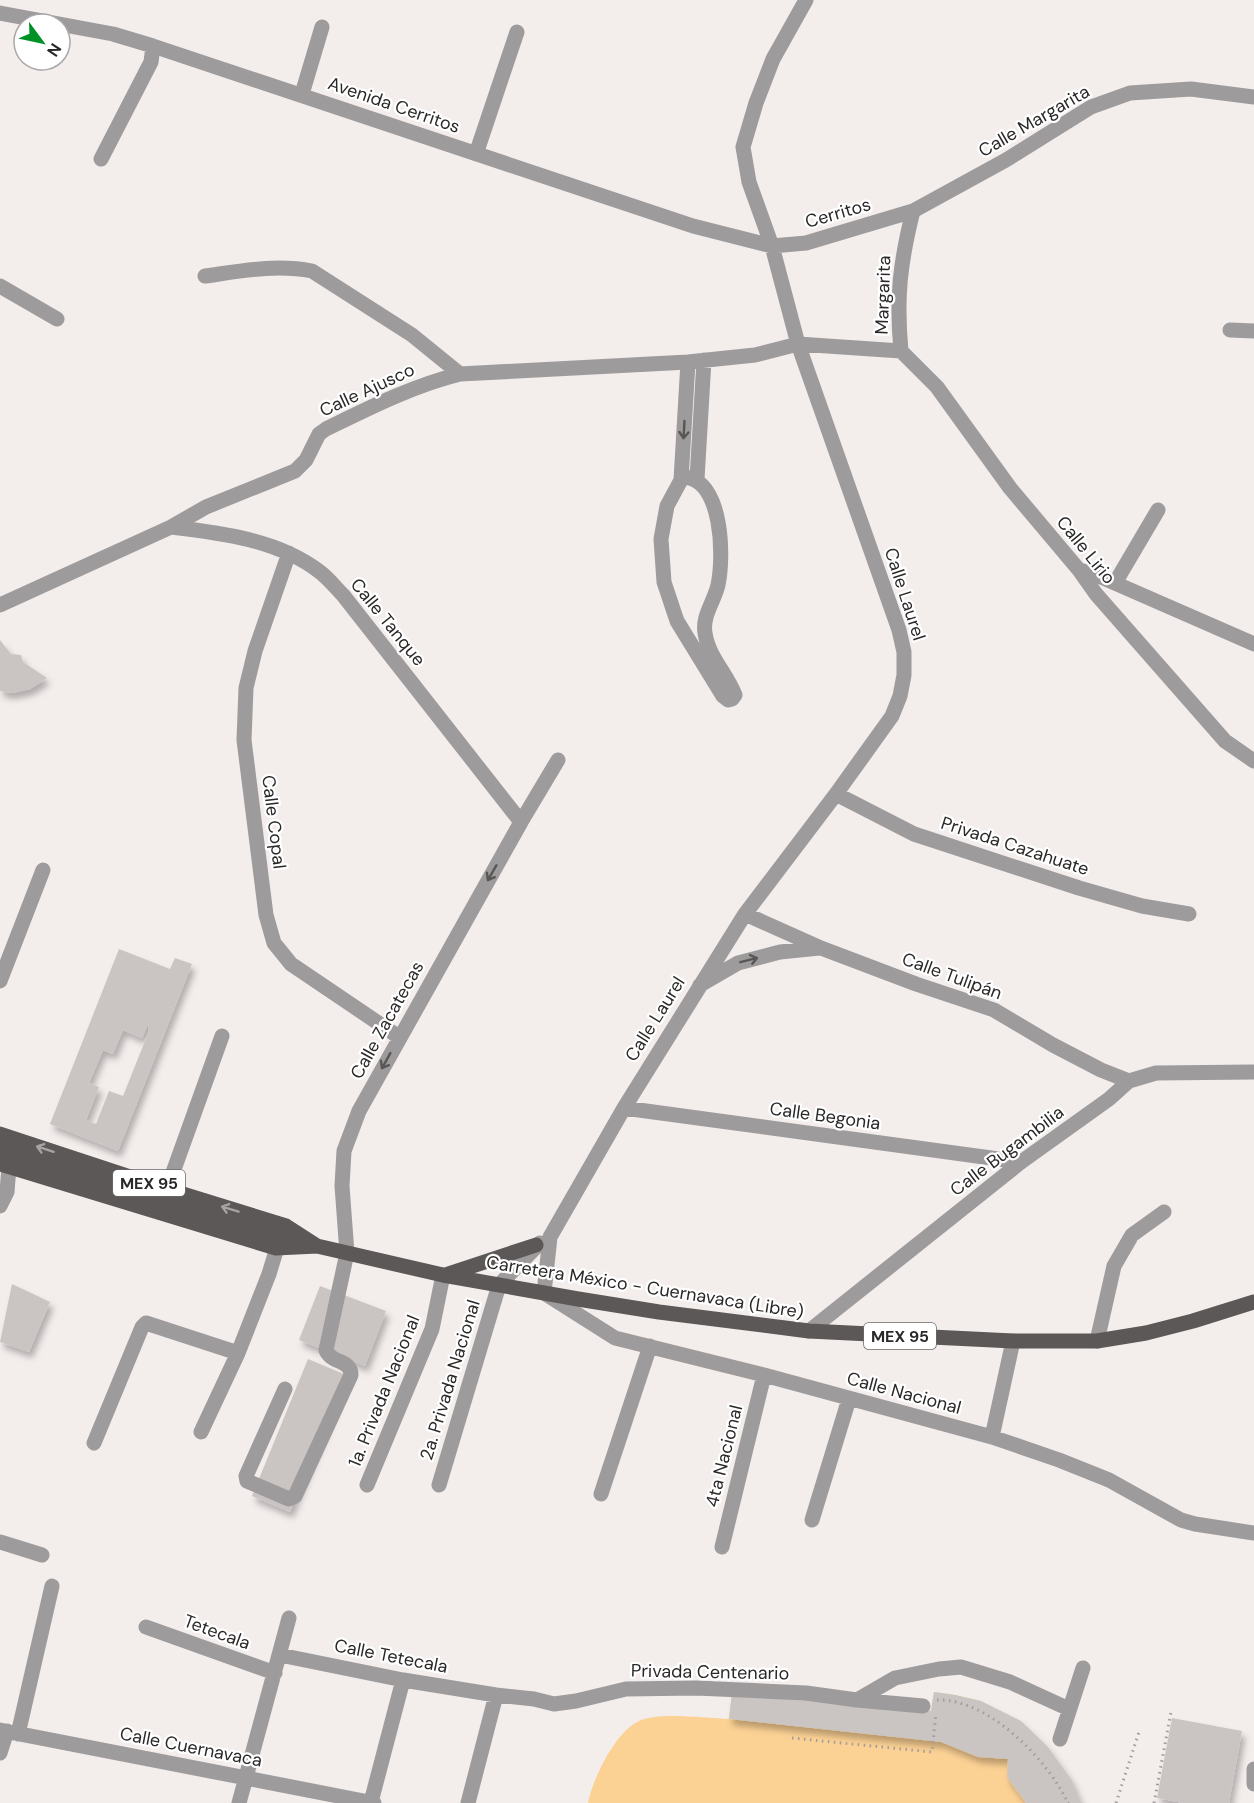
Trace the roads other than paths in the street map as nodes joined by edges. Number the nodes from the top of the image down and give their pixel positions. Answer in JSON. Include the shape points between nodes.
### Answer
{"nodes":[{"id":1,"x":806,"y":0,"type":"edge"},
{"id":2,"x":0,"y":12,"type":"edge"},
{"id":3,"x":322,"y":27,"type":"dead end"},
{"id":4,"x":517,"y":33,"type":"dead end"},
{"id":5,"x":153,"y":46,"type":"junction"},
{"id":6,"x":302,"y":94,"type":"junction"},
{"id":7,"x":1254,"y":97,"type":"edge"},
{"id":8,"x":476,"y":154,"type":"junction"},
{"id":9,"x":101,"y":159,"type":"dead end"},
{"id":10,"x":913,"y":211,"type":"junction"},
{"id":11,"x":772,"y":246,"type":"junction"},
{"id":12,"x":205,"y":276,"type":"dead end"},
{"id":13,"x":0,"y":286,"type":"edge"},
{"id":14,"x":57,"y":319,"type":"dead end"},
{"id":15,"x":1230,"y":330,"type":"dead end"},
{"id":16,"x":1254,"y":331,"type":"edge"},
{"id":17,"x":798,"y":344,"type":"junction"},
{"id":18,"x":901,"y":351,"type":"junction"},
{"id":19,"x":704,"y":360,"type":"junction"},
{"id":20,"x":688,"y":362,"type":"junction"},
{"id":21,"x":459,"y":374,"type":"junction"},
{"id":22,"x":697,"y":479,"type":"junction"},
{"id":23,"x":681,"y":480,"type":"junction"},
{"id":24,"x":1158,"y":510,"type":"dead end"},
{"id":25,"x":171,"y":527,"type":"junction"},
{"id":26,"x":289,"y":553,"type":"junction"},
{"id":27,"x":1079,"y":570,"type":"junction"},
{"id":28,"x":1115,"y":583,"type":"junction"},
{"id":29,"x":0,"y":605,"type":"edge"},
{"id":30,"x":705,"y":617,"type":"junction"},
{"id":31,"x":677,"y":621,"type":"junction"},
{"id":32,"x":1254,"y":644,"type":"edge"},
{"id":33,"x":558,"y":760,"type":"dead end"},
{"id":34,"x":1254,"y":761,"type":"edge"},
{"id":35,"x":836,"y":794,"type":"junction"},
{"id":36,"x":521,"y":822,"type":"junction"},
{"id":37,"x":43,"y":870,"type":"dead end"},
{"id":38,"x":745,"y":914,"type":"junction"},
{"id":39,"x":1189,"y":914,"type":"dead end"},
{"id":40,"x":821,"y":948,"type":"junction"},
{"id":41,"x":0,"y":981,"type":"edge"},
{"id":42,"x":698,"y":987,"type":"junction"},
{"id":43,"x":222,"y":1036,"type":"dead end"},
{"id":44,"x":399,"y":1037,"type":"junction"},
{"id":45,"x":1254,"y":1072,"type":"edge"},
{"id":46,"x":1129,"y":1081,"type":"junction"},
{"id":47,"x":624,"y":1108,"type":"junction"},
{"id":48,"x":4,"y":1140,"type":"edge"},
{"id":49,"x":1021,"y":1162,"type":"junction"},
{"id":50,"x":4,"y":1165,"type":"edge"},
{"id":51,"x":167,"y":1189,"type":"junction"},
{"id":52,"x":0,"y":1206,"type":"edge"},
{"id":53,"x":1164,"y":1212,"type":"dead end"},
{"id":54,"x":281,"y":1237,"type":"junction"},
{"id":55,"x":550,"y":1237,"type":"junction"},
{"id":56,"x":536,"y":1245,"type":"junction"},
{"id":57,"x":317,"y":1246,"type":"junction"},
{"id":58,"x":347,"y":1253,"type":"junction"},
{"id":59,"x":443,"y":1275,"type":"junction"},
{"id":60,"x":499,"y":1285,"type":"junction"},
{"id":61,"x":544,"y":1293,"type":"junction"},
{"id":62,"x":1254,"y":1302,"type":"edge"},
{"id":63,"x":809,"y":1331,"type":"junction"},
{"id":64,"x":1013,"y":1341,"type":"junction"},
{"id":65,"x":1097,"y":1341,"type":"junction"},
{"id":66,"x":650,"y":1346,"type":"junction"},
{"id":67,"x":238,"y":1353,"type":"junction"},
{"id":68,"x":764,"y":1375,"type":"junction"},
{"id":69,"x":285,"y":1389,"type":"dead end"},
{"id":70,"x":849,"y":1399,"type":"junction"},
{"id":71,"x":201,"y":1432,"type":"dead end"},
{"id":72,"x":992,"y":1437,"type":"junction"},
{"id":73,"x":94,"y":1443,"type":"dead end"},
{"id":74,"x":367,"y":1485,"type":"dead end"},
{"id":75,"x":439,"y":1485,"type":"dead end"},
{"id":76,"x":601,"y":1494,"type":"dead end"},
{"id":77,"x":812,"y":1520,"type":"dead end"},
{"id":78,"x":1254,"y":1533,"type":"edge"},
{"id":79,"x":0,"y":1542,"type":"edge"},
{"id":80,"x":722,"y":1547,"type":"dead end"},
{"id":81,"x":42,"y":1555,"type":"dead end"},
{"id":82,"x":52,"y":1586,"type":"dead end"},
{"id":83,"x":289,"y":1618,"type":"dead end"},
{"id":84,"x":146,"y":1627,"type":"dead end"},
{"id":85,"x":280,"y":1655,"type":"junction"},
{"id":86,"x":1083,"y":1668,"type":"dead end"},
{"id":87,"x":275,"y":1673,"type":"junction"},
{"id":88,"x":404,"y":1680,"type":"junction"},
{"id":89,"x":496,"y":1695,"type":"junction"},
{"id":90,"x":857,"y":1700,"type":"junction"},
{"id":91,"x":923,"y":1706,"type":"dead end"},
{"id":92,"x":1069,"y":1709,"type":"junction"},
{"id":93,"x":8,"y":1732,"type":"edge"},
{"id":94,"x":1060,"y":1739,"type":"dead end"},
{"id":95,"x":0,"y":1753,"type":"edge"},
{"id":96,"x":1254,"y":1769,"type":"edge"},
{"id":97,"x":245,"y":1778,"type":"junction"},
{"id":98,"x":1254,"y":1784,"type":"edge"},
{"id":99,"x":366,"y":1802,"type":"edge"},
{"id":100,"x":239,"y":1803,"type":"edge"},
{"id":101,"x":468,"y":1803,"type":"edge"}],
"edges":[{"from":1,"to":11,"type":"street","name":"Calle Laurel","via":[[773,59],[743,147],[749,182]]},
{"from":2,"to":5,"type":"street","name":"Avenida Cerritos"},
{"from":3,"to":6,"type":"street"},
{"from":4,"to":8,"type":"street"},
{"from":5,"to":6,"type":"street","name":"Avenida Cerritos"},
{"from":5,"to":9,"type":"street","via":[[152,62]]},
{"from":6,"to":8,"type":"street","name":"Avenida Cerritos"},
{"from":7,"to":10,"type":"street","name":"Calle Margarita","via":[[1191,89],[1130,93],[1091,107]]},
{"from":8,"to":11,"type":"street","name":"Avenida Cerritos","via":[[693,226]]},
{"from":10,"to":11,"type":"street","name":"Cerritos","via":[[806,243]]},
{"from":10,"to":18,"type":"street","name":"Margarita","via":[[898,289]]},
{"from":11,"to":17,"type":"street","name":"Calle Laurel"},
{"from":12,"to":21,"type":"street","via":[[265,267],[312,271],[412,335]]},
{"from":13,"to":14,"type":"street"},
{"from":15,"to":16,"type":"street"},
{"from":17,"to":18,"type":"street","name":"Margarita"},
{"from":17,"to":19,"type":"street","name":"Calle Ajusco","via":[[755,355]]},
{"from":17,"to":35,"type":"street","name":"Calle Laurel","via":[[904,652],[904,675],[892,716]]},
{"from":18,"to":27,"type":"street","name":"Calle Lirio","via":[[937,387],[1010,488]]},
{"from":19,"to":20,"type":"street","name":"Calle Ajusco"},
{"from":19,"to":22,"type":"street"},
{"from":20,"to":21,"type":"street","name":"Calle Ajusco"},
{"from":20,"to":23,"type":"street","one_way":true},
{"from":21,"to":25,"type":"street","name":"Calle Ajusco","via":[[393,396],[326,429],[295,471],[206,507]]},
{"from":22,"to":23,"type":"street"},
{"from":22,"to":30,"type":"street","via":[[712,502],[721,534],[718,584]]},
{"from":23,"to":31,"type":"street","via":[[667,506],[661,539],[664,582]]},
{"from":24,"to":28,"type":"street"},
{"from":25,"to":26,"type":"street","name":"Calle Tanque","via":[[215,532]]},
{"from":25,"to":29,"type":"street","name":"Calle Ajusco"},
{"from":26,"to":36,"type":"street","name":"Calle Tanque","via":[[321,573],[343,596]]},
{"from":26,"to":44,"type":"street","name":"Calle Copal","via":[[246,688],[244,740],[266,915],[274,943],[291,964]]},
{"from":27,"to":28,"type":"street"},
{"from":27,"to":34,"type":"street","name":"Calle Lirio","via":[[1225,741]]},
{"from":28,"to":32,"type":"street"},
{"from":30,"to":31,"type":"street","via":[[697,624]]},
{"from":30,"to":31,"type":"street","via":[[708,645],[732,688],[732,699],[723,696]]},
{"from":33,"to":36,"type":"street","name":"Calle Zacatecas"},
{"from":35,"to":38,"type":"street","name":"Calle Laurel"},
{"from":35,"to":39,"type":"street","name":"Privada Cazahuate","via":[[914,834],[1078,888]]},
{"from":36,"to":44,"type":"street","name":"Calle Zacatecas","one_way":true},
{"from":37,"to":41,"type":"street"},
{"from":38,"to":40,"type":"street","name":"Calle Tulipán"},
{"from":38,"to":42,"type":"street","name":"Calle Laurel"},
{"from":42,"to":40,"type":"street","name":"Calle Tulipán","one_way":true,"via":[[738,963],[780,952]]},
{"from":40,"to":46,"type":"street","name":"Calle Tulipán","via":[[994,1010],[1072,1055]]},
{"from":42,"to":47,"type":"street","name":"Calle Laurel"},
{"from":43,"to":51,"type":"street"},
{"from":44,"to":58,"type":"street","name":"Calle Zacatecas","one_way":true,"via":[[359,1111],[344,1151],[342,1186]]},
{"from":45,"to":46,"type":"street","name":"Calle Bugambilia","via":[[1156,1073]]},
{"from":46,"to":49,"type":"street","name":"Calle Bugambilia"},
{"from":47,"to":49,"type":"street","name":"Calle Begonia"},
{"from":47,"to":55,"type":"street","name":"Calle Laurel"},
{"from":48,"to":50,"type":"street"},
{"from":51,"to":48,"type":"main road","name":"Carretera México - Cuernavaca (Libre)","number":"MEX 95","one_way":true},
{"from":48,"to":54,"type":"main road"},
{"from":49,"to":63,"type":"street","name":"Calle Bugambilia"},
{"from":50,"to":52,"type":"street","via":[[6,1192]]},
{"from":50,"to":54,"type":"main road","name":"Carretera México - Cuernavaca (Libre)","number":"MEX 95"},
{"from":54,"to":51,"type":"main road","name":"Carretera México - Cuernavaca (Libre)","number":"MEX 95","one_way":true},
{"from":53,"to":65,"type":"street","via":[[1132,1235],[1114,1266]]},
{"from":54,"to":57,"type":"main road","name":"Carretera México - Cuernavaca (Libre)","number":"MEX 95"},
{"from":54,"to":57,"type":"main road","name":"Carretera México - Cuernavaca (Libre)","number":"MEX 95"},
{"from":54,"to":67,"type":"street"},
{"from":55,"to":56,"type":"street"},
{"from":55,"to":61,"type":"street","name":"Calle Laurel"},
{"from":56,"to":59,"type":"main road"},
{"from":56,"to":60,"type":"street"},
{"from":57,"to":58,"type":"main road","name":"Carretera México - Cuernavaca (Libre)","number":"MEX 95"},
{"from":58,"to":59,"type":"main road","name":"Carretera México - Cuernavaca (Libre)","number":"MEX 95"},
{"from":58,"to":69,"type":"street","name":"Calle Zacatecas","via":[[326,1350],[332,1358],[348,1365],[351,1375],[295,1496],[289,1499],[247,1481],[246,1476]]},
{"from":59,"to":60,"type":"main road","name":"Carretera México - Cuernavaca (Libre)","number":"MEX 95"},
{"from":59,"to":74,"type":"street","name":"1a. Privada Nacional","via":[[432,1329]]},
{"from":60,"to":61,"type":"main road","name":"Carretera México - Cuernavaca (Libre)","number":"MEX 95"},
{"from":60,"to":75,"type":"street","name":"2a. Privada Nacional"},
{"from":61,"to":63,"type":"main road","name":"Carretera México - Cuernavaca (Libre)","number":"MEX 95"},
{"from":61,"to":66,"type":"street","name":"Calle Nacional","via":[[615,1338]]},
{"from":62,"to":65,"type":"main road","name":"Carretera México - Cuernavaca (Libre)","number":"MEX 95","via":[[1146,1333]]},
{"from":63,"to":64,"type":"main road","name":"Carretera México - Cuernavaca (Libre)","number":"MEX 95"},
{"from":64,"to":65,"type":"main road","name":"Carretera México - Cuernavaca (Libre)","number":"MEX 95"},
{"from":64,"to":72,"type":"street"},
{"from":66,"to":68,"type":"street","name":"Calle Nacional"},
{"from":66,"to":76,"type":"street"},
{"from":67,"to":71,"type":"street"},
{"from":67,"to":73,"type":"street","via":[[146,1323]]},
{"from":68,"to":70,"type":"street","name":"Calle Nacional"},
{"from":68,"to":80,"type":"street","name":"4ta Nacional"},
{"from":70,"to":72,"type":"street","name":"Calle Nacional"},
{"from":70,"to":77,"type":"street"},
{"from":72,"to":78,"type":"street","name":"Calle Nacional","via":[[1109,1480],[1181,1520]]},
{"from":79,"to":81,"type":"street"},
{"from":82,"to":93,"type":"street"},
{"from":83,"to":85,"type":"street"},
{"from":84,"to":87,"type":"street","name":"Tetecala"},
{"from":85,"to":87,"type":"street"},
{"from":85,"to":88,"type":"street","name":"Calle Tetecala"},
{"from":86,"to":92,"type":"street"},
{"from":87,"to":97,"type":"street"},
{"from":88,"to":89,"type":"street","name":"Calle Tetecala"},
{"from":88,"to":99,"type":"street"},
{"from":89,"to":90,"type":"street","name":"Privada Centenario","via":[[554,1704],[626,1689],[696,1688],[806,1693]]},
{"from":89,"to":101,"type":"street"},
{"from":90,"to":91,"type":"street","name":"Privada Centenario"},
{"from":90,"to":92,"type":"street","via":[[896,1678],[961,1667],[1010,1682]]},
{"from":92,"to":94,"type":"street"},
{"from":93,"to":95,"type":"street"},
{"from":93,"to":97,"type":"street","name":"Calle Cuernavaca"},
{"from":96,"to":98,"type":"street"},
{"from":97,"to":99,"type":"street","name":"Calle Cuernavaca"},
{"from":97,"to":100,"type":"street"}]}
